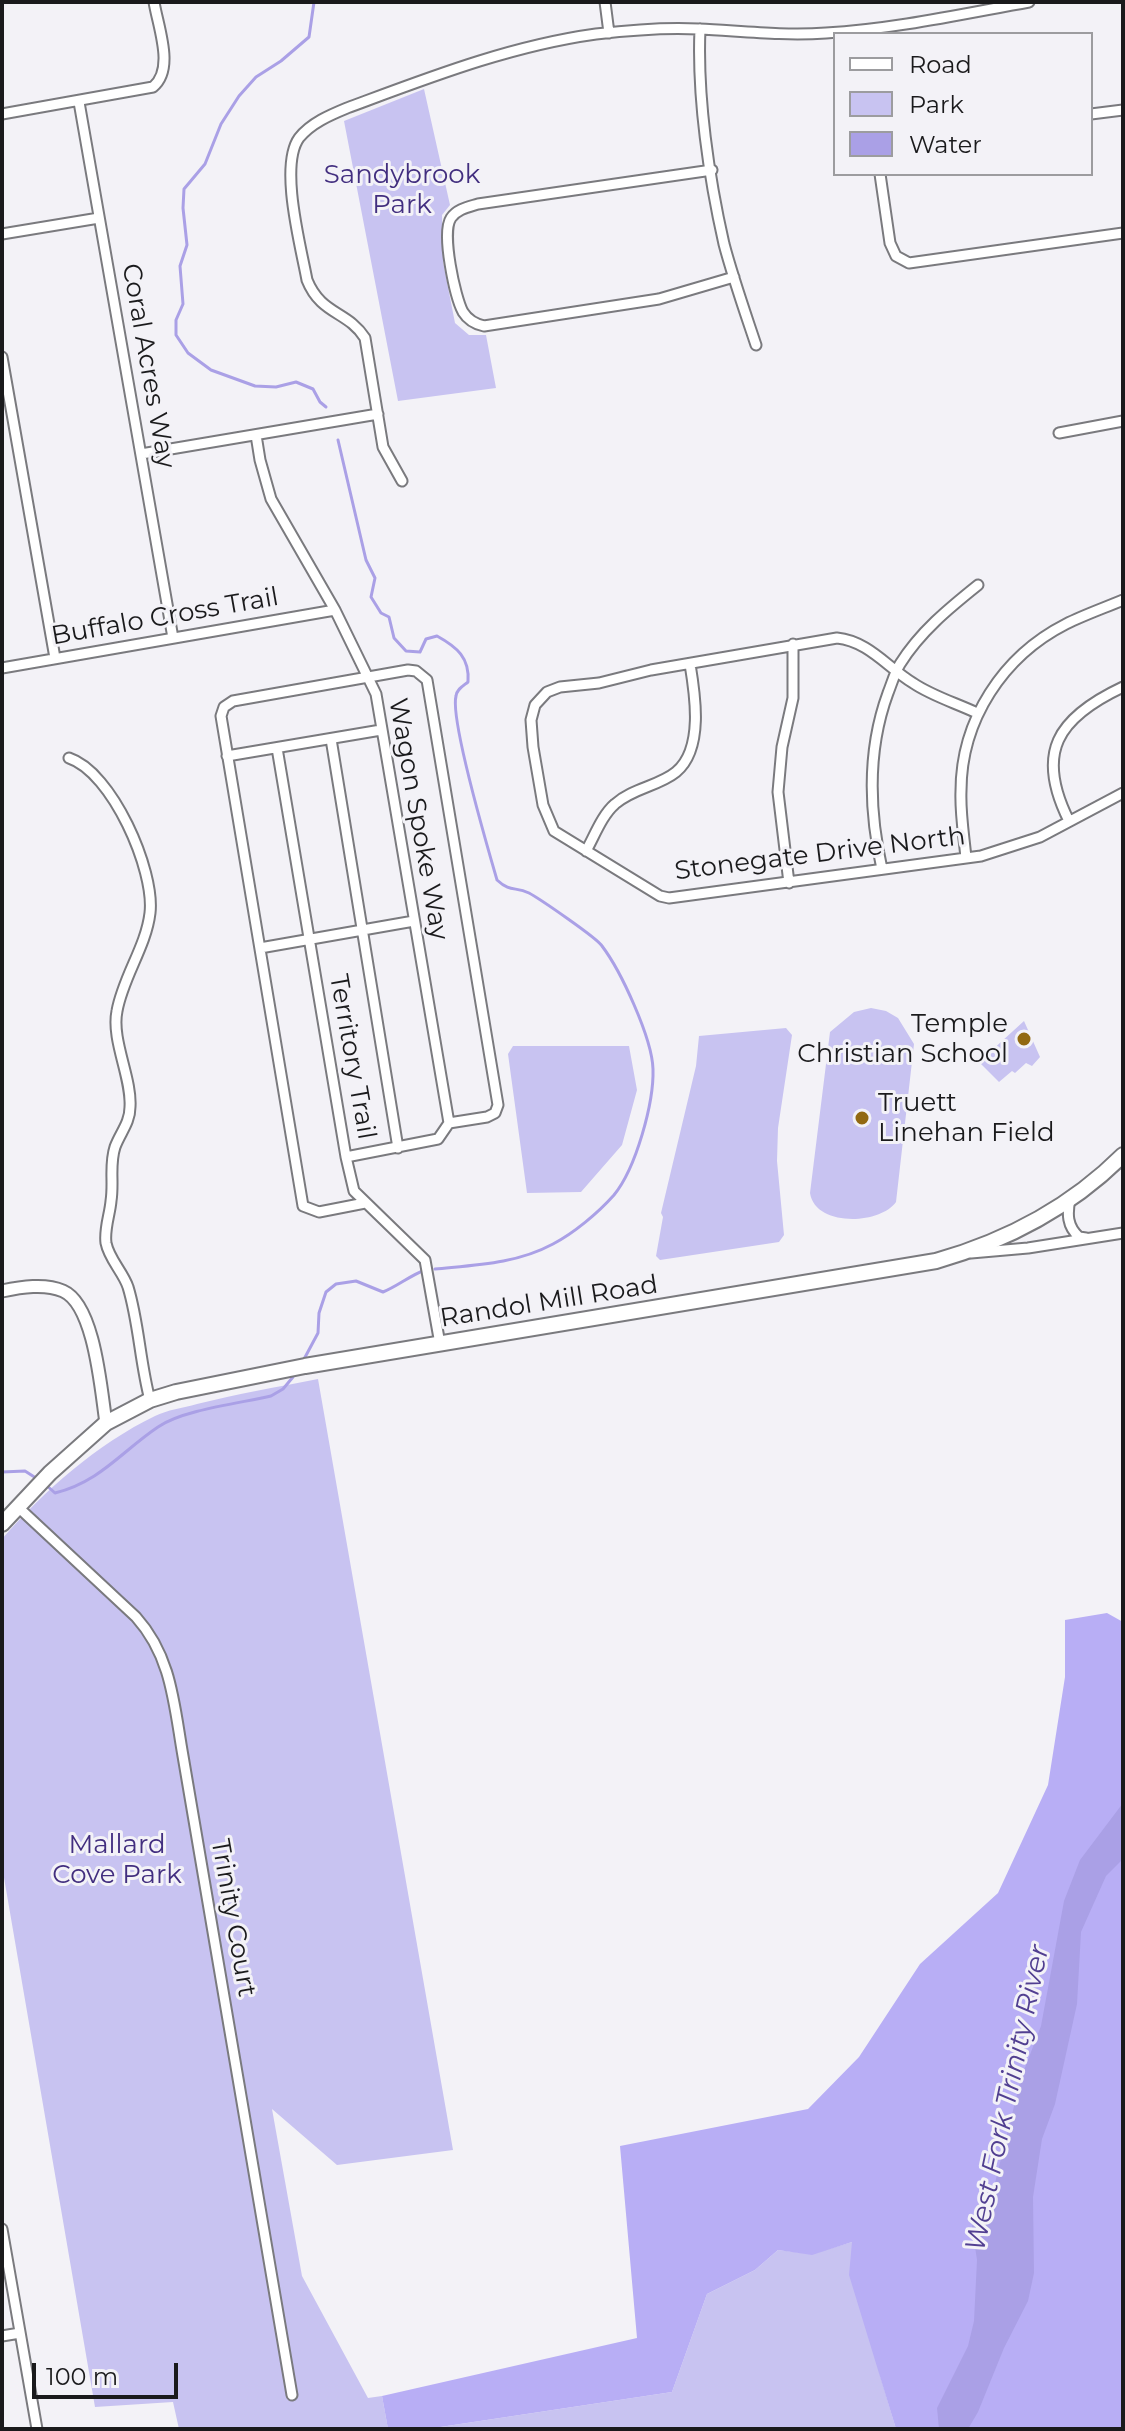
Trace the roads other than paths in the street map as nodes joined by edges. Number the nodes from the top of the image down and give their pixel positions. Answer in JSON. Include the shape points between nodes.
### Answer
{"nodes":[{"id":1,"x":154,"y":2,"type":"edge"},
{"id":2,"x":605,"y":2,"type":"edge"},
{"id":3,"x":1029,"y":2,"type":"edge"},
{"id":4,"x":700,"y":29,"type":"junction"},
{"id":5,"x":833,"y":32,"type":"edge"},
{"id":6,"x":836,"y":32,"type":"edge"},
{"id":7,"x":609,"y":33,"type":"junction"},
{"id":8,"x":79,"y":102,"type":"junction"},
{"id":9,"x":1123,"y":110,"type":"edge"},
{"id":10,"x":2,"y":114,"type":"edge"},
{"id":11,"x":1093,"y":114,"type":"edge"},
{"id":12,"x":712,"y":170,"type":"junction"},
{"id":13,"x":880,"y":176,"type":"edge"},
{"id":14,"x":99,"y":218,"type":"junction"},
{"id":15,"x":1123,"y":233,"type":"edge"},
{"id":16,"x":2,"y":234,"type":"edge"},
{"id":17,"x":734,"y":277,"type":"junction"},
{"id":18,"x":756,"y":345,"type":"dead end"},
{"id":19,"x":2,"y":357,"type":"edge"},
{"id":20,"x":378,"y":414,"type":"junction"},
{"id":21,"x":1123,"y":421,"type":"edge"},
{"id":22,"x":1059,"y":433,"type":"dead end"},
{"id":23,"x":256,"y":435,"type":"junction"},
{"id":24,"x":141,"y":454,"type":"junction"},
{"id":25,"x":402,"y":481,"type":"dead end"},
{"id":26,"x":978,"y":585,"type":"dead end"},
{"id":27,"x":1123,"y":600,"type":"edge"},
{"id":28,"x":335,"y":610,"type":"junction"},
{"id":29,"x":173,"y":638,"type":"junction"},
{"id":30,"x":793,"y":644,"type":"junction"},
{"id":31,"x":55,"y":658,"type":"junction"},
{"id":32,"x":690,"y":664,"type":"junction"},
{"id":33,"x":2,"y":668,"type":"edge"},
{"id":34,"x":896,"y":672,"type":"junction"},
{"id":35,"x":368,"y":677,"type":"junction"},
{"id":36,"x":1123,"y":687,"type":"edge"},
{"id":37,"x":977,"y":713,"type":"junction"},
{"id":38,"x":381,"y":730,"type":"junction"},
{"id":39,"x":331,"y":739,"type":"junction"},
{"id":40,"x":277,"y":748,"type":"junction"},
{"id":41,"x":227,"y":756,"type":"junction"},
{"id":42,"x":69,"y":758,"type":"dead end"},
{"id":43,"x":1123,"y":793,"type":"edge"},
{"id":44,"x":1069,"y":821,"type":"junction"},
{"id":45,"x":586,"y":851,"type":"junction"},
{"id":46,"x":966,"y":858,"type":"junction"},
{"id":47,"x":882,"y":869,"type":"junction"},
{"id":48,"x":789,"y":883,"type":"junction"},
{"id":49,"x":414,"y":921,"type":"junction"},
{"id":50,"x":363,"y":930,"type":"junction"},
{"id":51,"x":309,"y":940,"type":"junction"},
{"id":52,"x":260,"y":948,"type":"junction"},
{"id":53,"x":449,"y":1123,"type":"junction"},
{"id":54,"x":398,"y":1148,"type":"junction"},
{"id":55,"x":1123,"y":1155,"type":"edge"},
{"id":56,"x":346,"y":1157,"type":"junction"},
{"id":57,"x":1070,"y":1199,"type":"junction"},
{"id":58,"x":365,"y":1203,"type":"junction"},
{"id":59,"x":1123,"y":1233,"type":"edge"},
{"id":60,"x":1089,"y":1239,"type":"junction"},
{"id":61,"x":963,"y":1253,"type":"junction"},
{"id":62,"x":2,"y":1291,"type":"edge"},
{"id":63,"x":440,"y":1344,"type":"junction"},
{"id":64,"x":150,"y":1400,"type":"junction"},
{"id":65,"x":106,"y":1423,"type":"junction"},
{"id":66,"x":18,"y":1507,"type":"junction"},
{"id":67,"x":2,"y":1524,"type":"edge"},
{"id":68,"x":2,"y":2229,"type":"edge"},
{"id":69,"x":20,"y":2333,"type":"junction"},
{"id":70,"x":2,"y":2336,"type":"edge"},
{"id":71,"x":292,"y":2395,"type":"dead end"},
{"id":72,"x":37,"y":2429,"type":"edge"}],
"edges":[{"from":1,"to":8,"type":"street","via":[[163,74],[153,87]]},
{"from":2,"to":7,"type":"street"},
{"from":3,"to":6,"type":"street"},
{"from":4,"to":5,"type":"street","via":[[762,35]]},
{"from":4,"to":7,"type":"street"},
{"from":4,"to":12,"type":"street","via":[[700,88]]},
{"from":7,"to":20,"type":"street","via":[[488,56],[326,117],[297,141],[292,188],[307,280],[322,305],[358,327],[365,338]]},
{"from":8,"to":10,"type":"street"},
{"from":8,"to":14,"type":"street","name":"Coral Acres Way"},
{"from":9,"to":11,"type":"street"},
{"from":12,"to":17,"type":"street"},
{"from":12,"to":17,"type":"street","via":[[462,209],[452,216],[447,231],[453,274],[462,311],[484,326],[659,299]]},
{"from":13,"to":15,"type":"street","via":[[890,243],[896,256],[909,263]]},
{"from":14,"to":16,"type":"street"},
{"from":14,"to":24,"type":"street","name":"Coral Acres Way"},
{"from":17,"to":18,"type":"street"},
{"from":19,"to":31,"type":"street"},
{"from":20,"to":23,"type":"street"},
{"from":20,"to":25,"type":"street","via":[[383,447]]},
{"from":21,"to":22,"type":"street"},
{"from":23,"to":24,"type":"street"},
{"from":23,"to":28,"type":"street","name":"Wagon Spoke Way","via":[[271,499]]},
{"from":24,"to":29,"type":"street","name":"Coral Acres Way"},
{"from":26,"to":34,"type":"street","via":[[936,618]]},
{"from":27,"to":37,"type":"street","via":[[1045,637],[1018,658]]},
{"from":28,"to":29,"type":"street","name":"Buffalo Cross Trail"},
{"from":28,"to":35,"type":"street","name":"Wagon Spoke Way"},
{"from":29,"to":31,"type":"street","name":"Buffalo Cross Trail"},
{"from":30,"to":32,"type":"street"},
{"from":30,"to":34,"type":"street","via":[[850,639]]},
{"from":30,"to":48,"type":"street","via":[[793,698],[778,792]]},
{"from":31,"to":33,"type":"street","name":"Buffalo Cross Trail"},
{"from":32,"to":45,"type":"street","via":[[696,697],[688,756],[676,772],[614,804]]},
{"from":32,"to":45,"type":"street","name":"Stonegate Drive North","via":[[560,687],[547,692],[533,711],[533,747],[547,820],[554,831]]},
{"from":34,"to":37,"type":"street"},
{"from":34,"to":47,"type":"street","via":[[878,727],[871,784]]},
{"from":35,"to":38,"type":"street","name":"Wagon Spoke Way"},
{"from":35,"to":41,"type":"street","via":[[233,701],[221,716]]},
{"from":35,"to":53,"type":"street","via":[[408,670],[427,680],[498,1105],[487,1117]]},
{"from":36,"to":44,"type":"street","via":[[1081,713],[1060,735],[1053,752],[1057,797]]},
{"from":37,"to":46,"type":"street","via":[[960,790]]},
{"from":38,"to":39,"type":"street"},
{"from":38,"to":49,"type":"street","name":"Wagon Spoke Way"},
{"from":39,"to":40,"type":"street"},
{"from":39,"to":50,"type":"street"},
{"from":40,"to":41,"type":"street"},
{"from":40,"to":51,"type":"street","name":"Territory Trail"},
{"from":41,"to":52,"type":"street"},
{"from":42,"to":64,"type":"street","via":[[95,777],[124,818],[149,898],[146,931],[116,1016],[131,1106],[111,1161],[106,1243],[127,1284]]},
{"from":43,"to":44,"type":"street","name":"Stonegate Drive North"},
{"from":44,"to":46,"type":"street","name":"Stonegate Drive North","via":[[1023,844]]},
{"from":45,"to":48,"type":"street","name":"Stonegate Drive North","via":[[669,898]]},
{"from":46,"to":47,"type":"street","name":"Stonegate Drive North"},
{"from":47,"to":48,"type":"street","name":"Stonegate Drive North"},
{"from":49,"to":50,"type":"street"},
{"from":49,"to":53,"type":"street","name":"Wagon Spoke Way"},
{"from":50,"to":51,"type":"street"},
{"from":50,"to":54,"type":"street"},
{"from":51,"to":52,"type":"street"},
{"from":51,"to":56,"type":"street","name":"Territory Trail"},
{"from":52,"to":58,"type":"street","via":[[303,1206],[319,1212]]},
{"from":53,"to":54,"type":"street","via":[[438,1139]]},
{"from":54,"to":56,"type":"street"},
{"from":55,"to":57,"type":"main road","name":"Randol Mill Road"},
{"from":56,"to":58,"type":"street","name":"Territory Trail","via":[[354,1191]]},
{"from":57,"to":60,"type":"street","via":[[1070,1226]]},
{"from":57,"to":61,"type":"main road","name":"Randol Mill Road","via":[[1004,1237]]},
{"from":58,"to":63,"type":"street","name":"Territory Trail","via":[[425,1260]]},
{"from":59,"to":60,"type":"street"},
{"from":60,"to":61,"type":"street"},
{"from":61,"to":63,"type":"main road","name":"Randol Mill Road","via":[[901,1269]]},
{"from":62,"to":65,"type":"street","via":[[39,1287],[76,1300],[91,1339]]},
{"from":63,"to":64,"type":"main road","name":"Randol Mill Road","via":[[212,1383]]},
{"from":64,"to":65,"type":"main road","name":"Randol Mill Road"},
{"from":65,"to":66,"type":"main road","name":"Randol Mill Road"},
{"from":66,"to":67,"type":"main road","name":"Randol Mill Road"},
{"from":66,"to":71,"type":"street","name":"Trinity Court","via":[[136,1617],[161,1651]]},
{"from":68,"to":69,"type":"street"},
{"from":69,"to":70,"type":"street"},
{"from":69,"to":72,"type":"street"}]}
